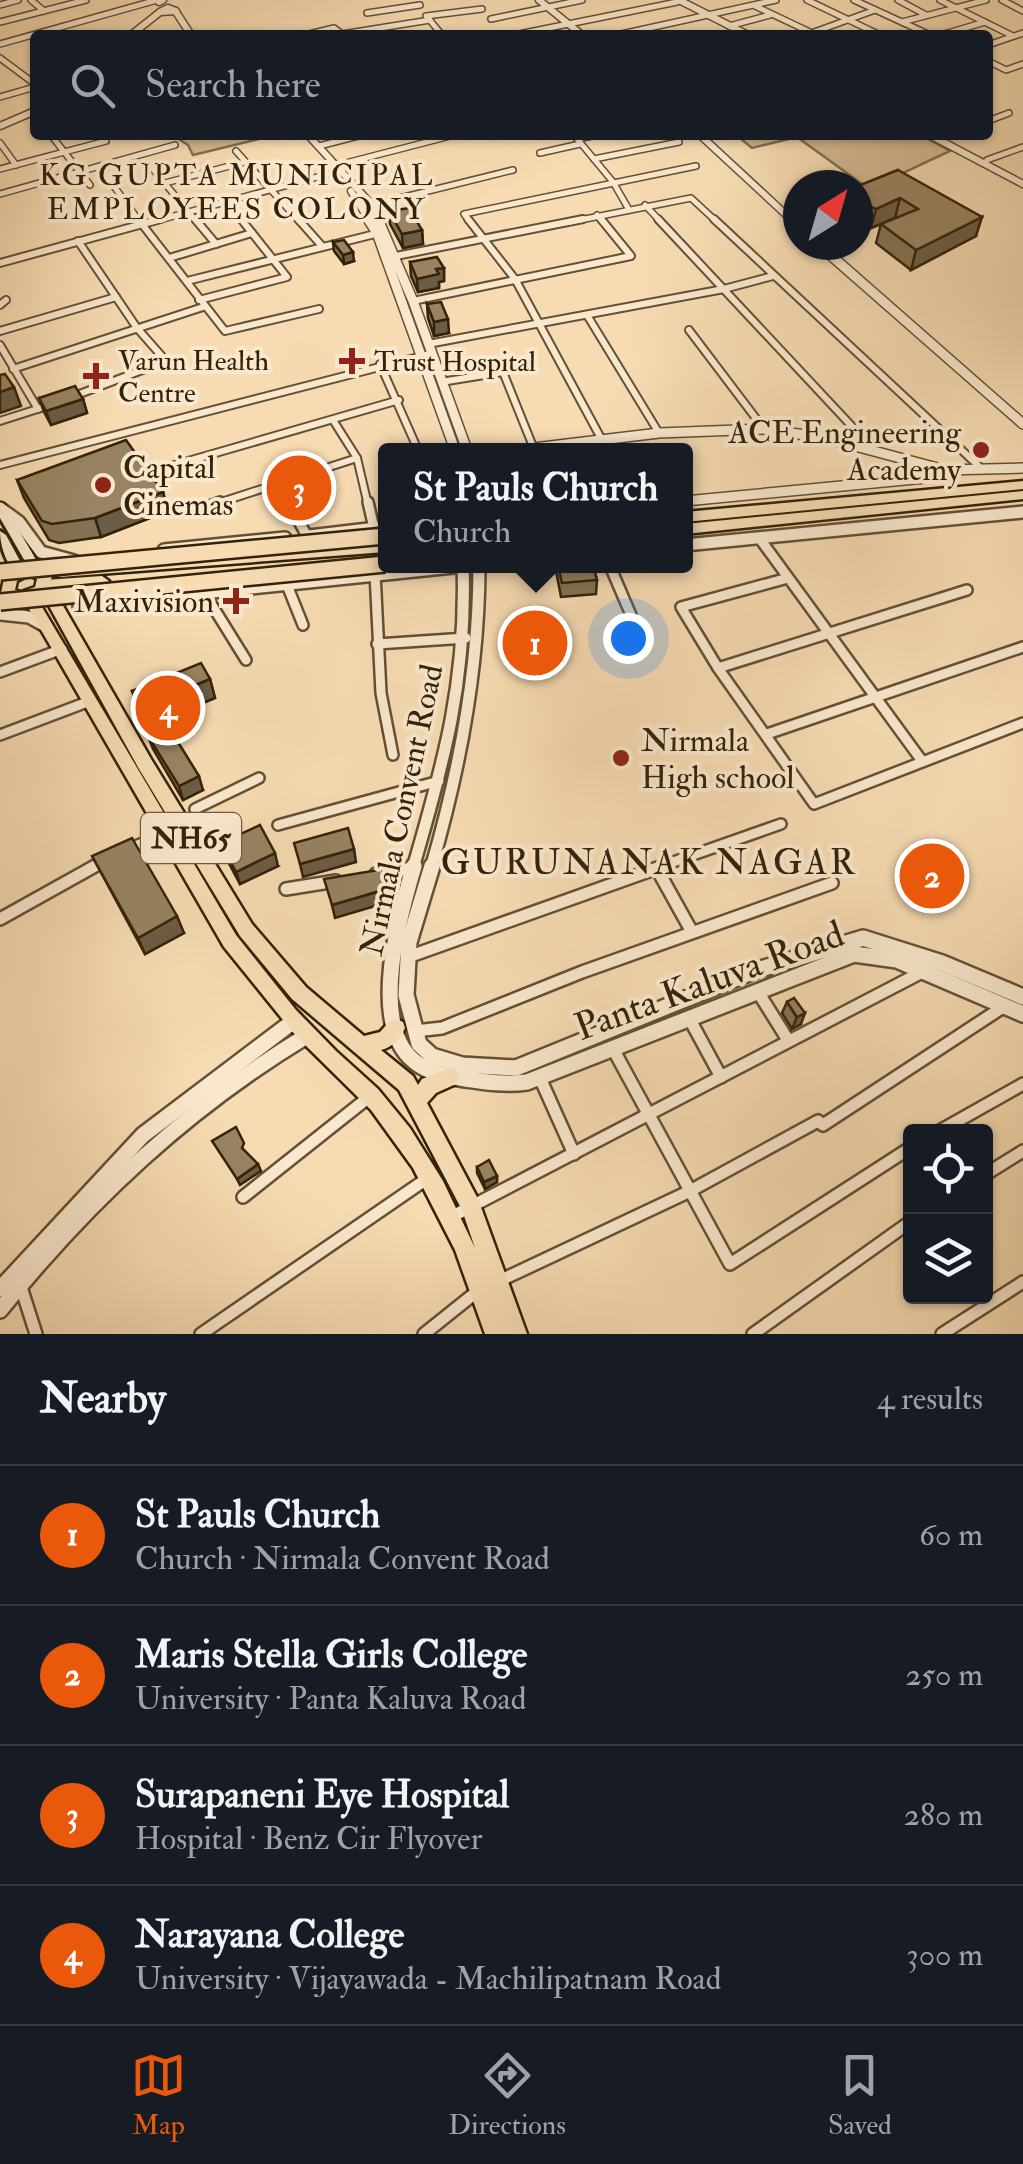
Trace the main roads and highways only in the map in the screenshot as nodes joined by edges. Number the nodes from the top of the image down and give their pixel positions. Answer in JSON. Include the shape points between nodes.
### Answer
{"nodes":[{"id":1,"x":1023,"y":471,"type":"edge"},
{"id":2,"x":1023,"y":484,"type":"edge"},
{"id":3,"x":1023,"y":499,"type":"edge"},
{"id":4,"x":693,"y":503,"type":"edge"},
{"id":5,"x":0,"y":508,"type":"edge"},
{"id":6,"x":693,"y":517,"type":"edge"},
{"id":7,"x":378,"y":530,"type":"edge"},
{"id":8,"x":693,"y":531,"type":"edge"},
{"id":9,"x":0,"y":535,"type":"edge"},
{"id":10,"x":378,"y":548,"type":"edge"},
{"id":11,"x":4,"y":554,"type":"edge"},
{"id":12,"x":378,"y":557,"type":"edge"},
{"id":13,"x":378,"y":568,"type":"edge"},
{"id":14,"x":106,"y":576,"type":"junction"},
{"id":15,"x":19,"y":582,"type":"edge"},
{"id":16,"x":58,"y":626,"type":"junction"},
{"id":17,"x":220,"y":885,"type":"junction"},
{"id":18,"x":202,"y":894,"type":"junction"},
{"id":19,"x":405,"y":1030,"type":"road end"},
{"id":20,"x":360,"y":1046,"type":"junction"},
{"id":21,"x":449,"y":1077,"type":"road end"},
{"id":22,"x":417,"y":1100,"type":"junction"},
{"id":23,"x":490,"y":1284,"type":"junction"},
{"id":24,"x":496,"y":1334,"type":"edge"},
{"id":25,"x":516,"y":1334,"type":"edge"}],
"edges":[{"from":1,"to":4,"type":"main road"},
{"from":2,"to":6,"type":"main road"},
{"from":3,"to":8,"type":"main road"},
{"from":5,"to":15,"type":"main road"},
{"from":7,"to":15,"type":"main road","bridge":true},
{"from":9,"to":11,"type":"main road"},
{"from":10,"to":14,"type":"main road"},
{"from":11,"to":15,"type":"main road"},
{"from":12,"to":14,"type":"main road"},
{"from":13,"to":15,"type":"main road","bridge":true},
{"from":14,"to":15,"type":"main road"},
{"from":15,"to":16,"type":"main road","number":"NH65"},
{"from":16,"to":17,"type":"main road","number":"NH65"},
{"from":16,"to":18,"type":"main road","number":"NH65","via":[[62,649]]},
{"from":17,"to":18,"type":"main road"},
{"from":17,"to":20,"type":"main road","number":"NH65","via":[[272,964]]},
{"from":18,"to":23,"type":"main road","number":"NH65","via":[[259,980],[398,1129]]},
{"from":19,"to":20,"type":"main road"},
{"from":20,"to":22,"type":"main road","number":"NH65","via":[[397,1073]]},
{"from":21,"to":22,"type":"main road"},
{"from":22,"to":23,"type":"main road","number":"NH65","via":[[472,1206]]},
{"from":23,"to":24,"type":"main road","number":"NH65"},
{"from":23,"to":25,"type":"main road","number":"NH65"}]}
